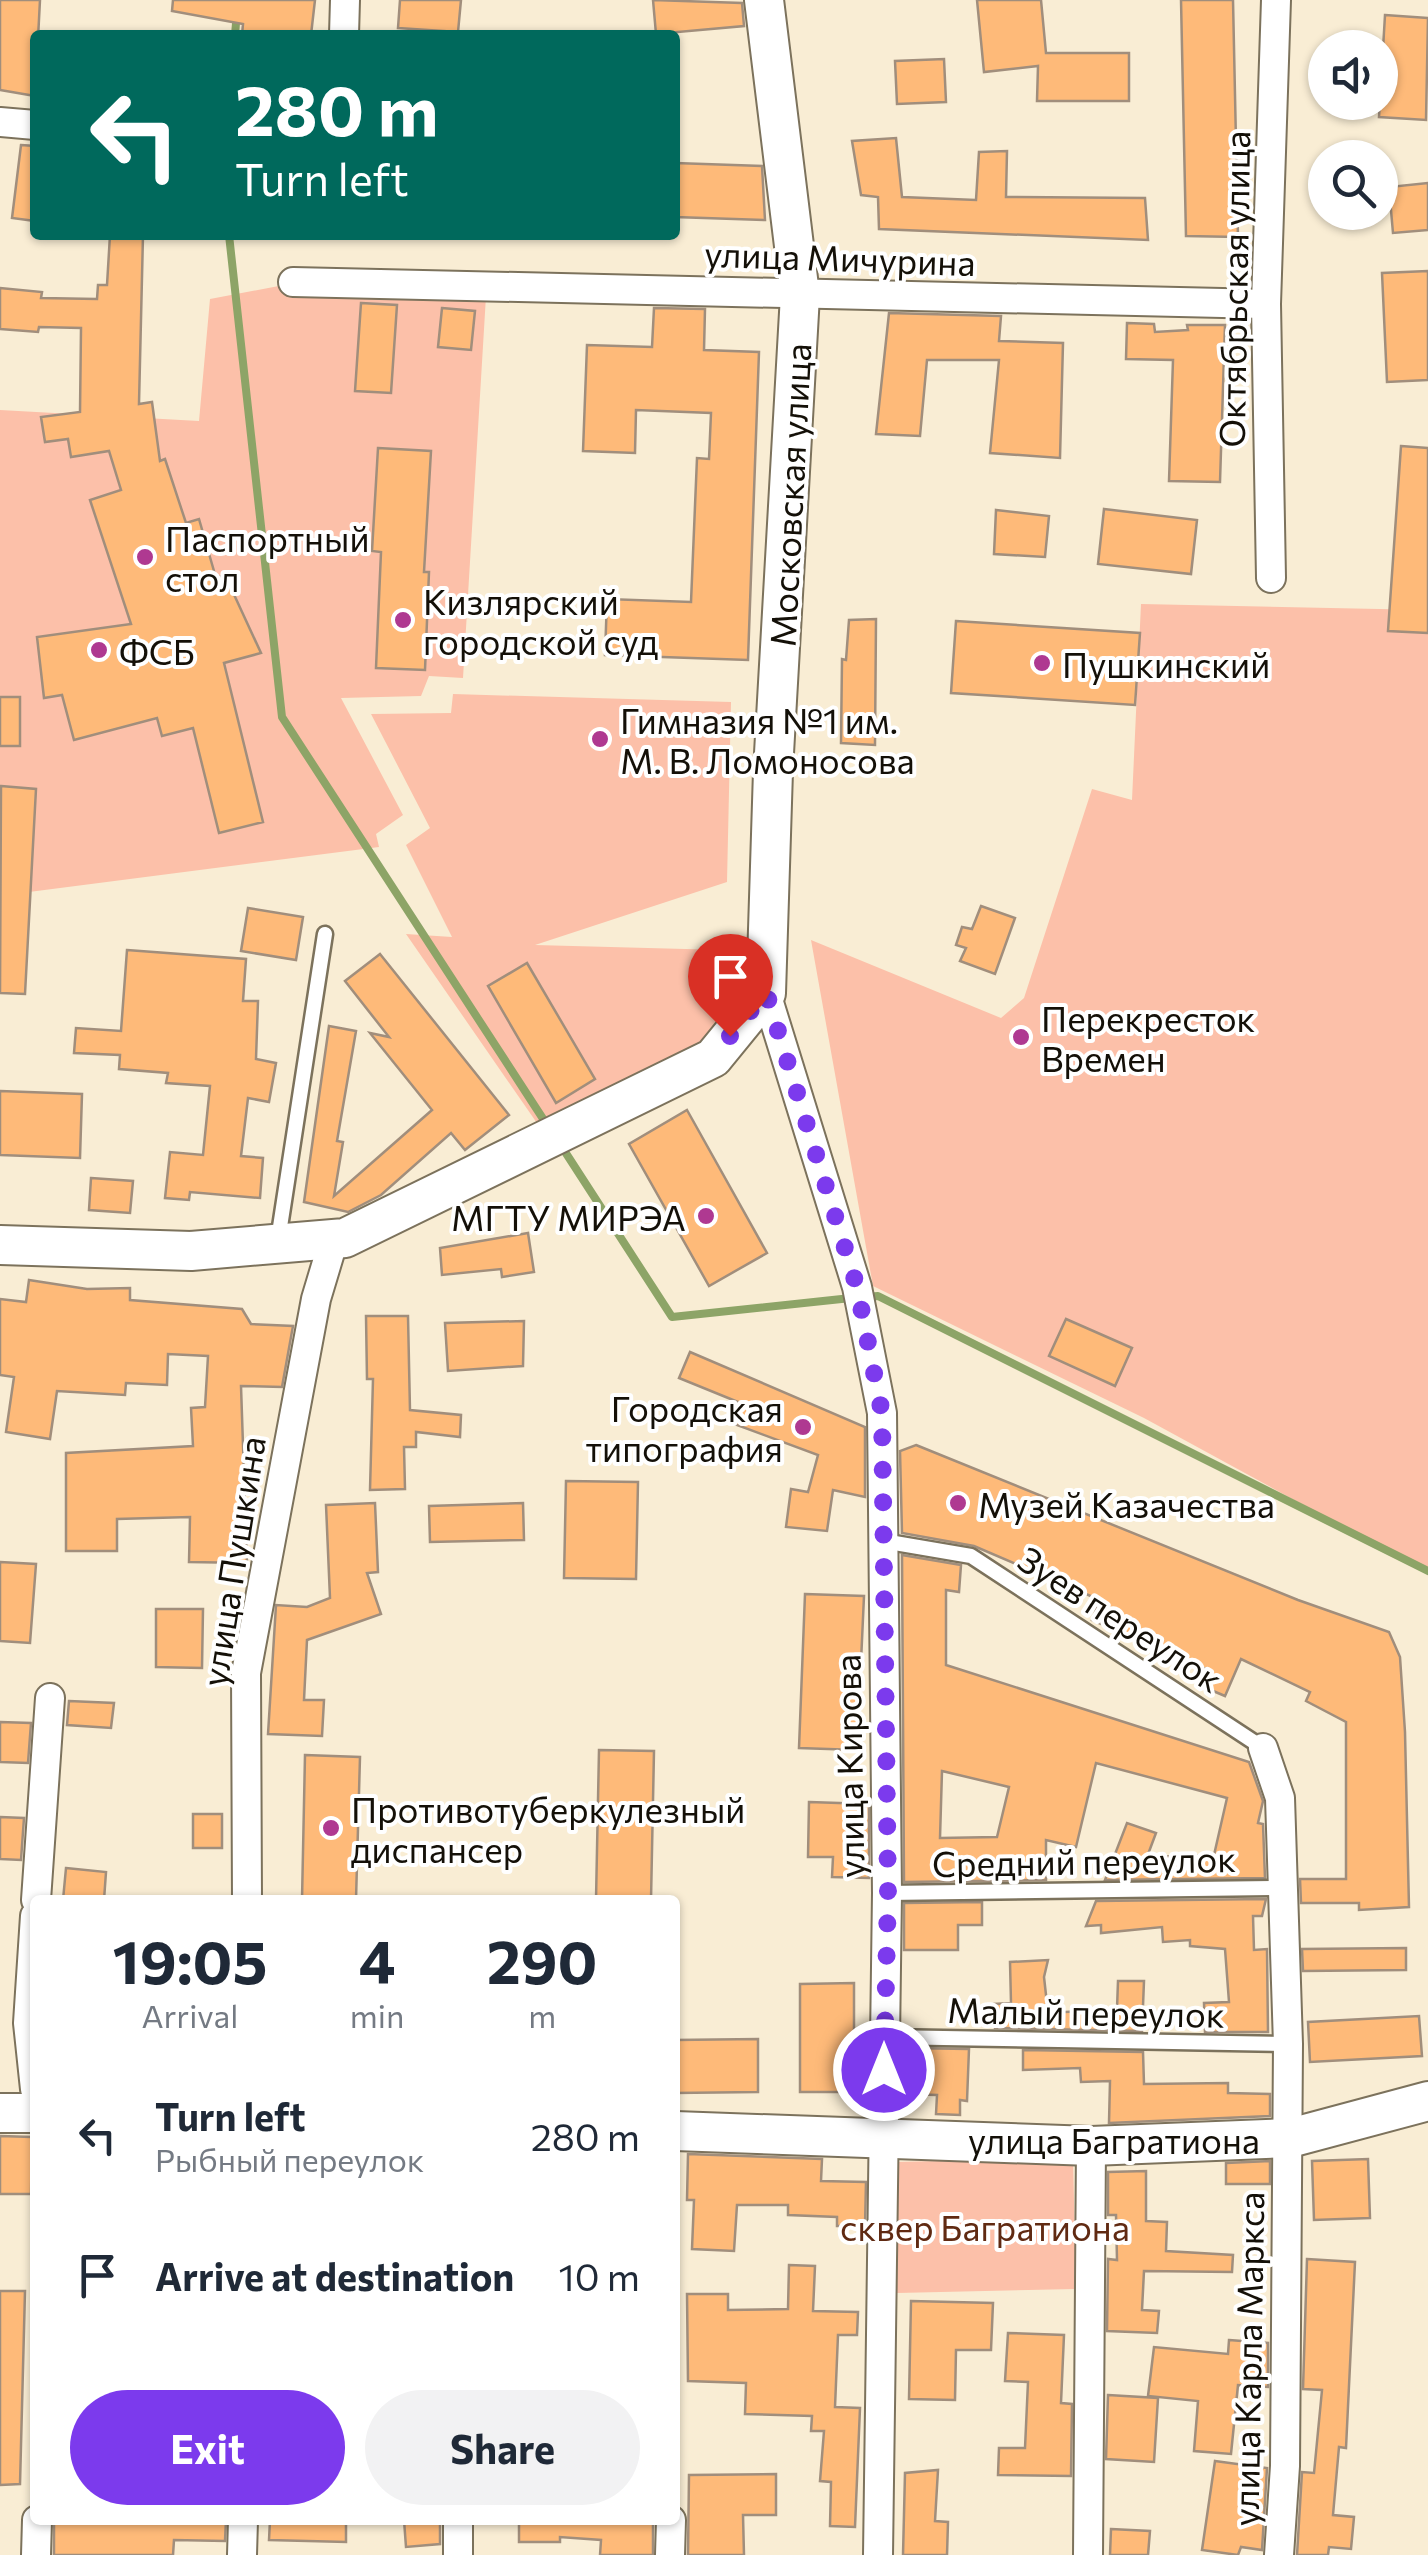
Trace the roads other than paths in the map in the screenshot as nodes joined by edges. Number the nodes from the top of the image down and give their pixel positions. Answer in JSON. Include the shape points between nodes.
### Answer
{"nodes":[{"id":1,"x":345,"y":0,"type":"edge"},
{"id":2,"x":764,"y":0,"type":"edge"},
{"id":3,"x":1276,"y":0,"type":"edge"},
{"id":4,"x":344,"y":30,"type":"edge"},
{"id":5,"x":0,"y":122,"type":"edge"},
{"id":6,"x":30,"y":125,"type":"edge"},
{"id":7,"x":293,"y":282,"type":"dead end"},
{"id":8,"x":800,"y":295,"type":"junction"},
{"id":9,"x":1266,"y":304,"type":"junction"},
{"id":10,"x":1271,"y":578,"type":"dead end"},
{"id":11,"x":324,"y":934,"type":"dead end"},
{"id":12,"x":766,"y":992,"type":"junction"},
{"id":13,"x":334,"y":1239,"type":"junction"},
{"id":14,"x":277,"y":1245,"type":"junction"},
{"id":15,"x":0,"y":1246,"type":"edge"},
{"id":16,"x":881,"y":1541,"type":"junction"},
{"id":17,"x":50,"y":1698,"type":"dead end"},
{"id":18,"x":1263,"y":1748,"type":"joint"},
{"id":19,"x":1281,"y":1888,"type":"junction"},
{"id":20,"x":888,"y":1893,"type":"junction"},
{"id":21,"x":36,"y":1895,"type":"edge"},
{"id":22,"x":246,"y":1895,"type":"edge"},
{"id":23,"x":30,"y":1992,"type":"edge"},
{"id":24,"x":884,"y":2037,"type":"junction"},
{"id":25,"x":30,"y":2042,"type":"edge"},
{"id":26,"x":1288,"y":2044,"type":"junction"},
{"id":27,"x":1428,"y":2101,"type":"edge"},
{"id":28,"x":0,"y":2112,"type":"edge"},
{"id":29,"x":30,"y":2113,"type":"edge"},
{"id":30,"x":680,"y":2131,"type":"edge"},
{"id":31,"x":885,"y":2136,"type":"junction"},
{"id":32,"x":1290,"y":2138,"type":"junction"},
{"id":33,"x":1091,"y":2146,"type":"junction"},
{"id":34,"x":37,"y":2525,"type":"edge"},
{"id":35,"x":243,"y":2525,"type":"edge"},
{"id":36,"x":458,"y":2525,"type":"edge"},
{"id":37,"x":670,"y":2525,"type":"edge"},
{"id":38,"x":36,"y":2555,"type":"edge"},
{"id":39,"x":242,"y":2555,"type":"edge"},
{"id":40,"x":458,"y":2555,"type":"edge"},
{"id":41,"x":670,"y":2555,"type":"edge"},
{"id":42,"x":878,"y":2555,"type":"edge"},
{"id":43,"x":1088,"y":2555,"type":"edge"},
{"id":44,"x":1279,"y":2555,"type":"edge"}],
"edges":[{"from":1,"to":4,"type":"street"},
{"from":2,"to":8,"type":"street","name":"Московская улица"},
{"from":3,"to":9,"type":"street","name":"Октябрьская улица"},
{"from":5,"to":6,"type":"street"},
{"from":7,"to":8,"type":"street","name":"улица Мичурина"},
{"from":8,"to":9,"type":"street","name":"улица Мичурина"},
{"from":8,"to":12,"type":"street","name":"Московская улица"},
{"from":9,"to":10,"type":"street","name":"Октябрьская улица"},
{"from":11,"to":14,"type":"lane"},
{"from":12,"to":13,"type":"street","via":[[713,1058]]},
{"from":12,"to":16,"type":"street","name":"улица Кирова","via":[[857,1287],[882,1413]]},
{"from":13,"to":14,"type":"street"},
{"from":13,"to":22,"type":"street","name":"улица Пушкина","via":[[316,1300],[246,1673]]},
{"from":14,"to":15,"type":"street"},
{"from":16,"to":18,"type":"lane","name":"Зуев переулок","via":[[971,1556]]},
{"from":16,"to":20,"type":"street","name":"улица Кирова"},
{"from":17,"to":21,"type":"street"},
{"from":18,"to":19,"type":"street","name":"улица Карла Маркса","via":[[1280,1798]]},
{"from":19,"to":20,"type":"lane","name":"Средний переулок"},
{"from":19,"to":26,"type":"street","name":"улица Карла Маркса"},
{"from":20,"to":24,"type":"street","name":"улица Кирова"},
{"from":23,"to":25,"type":"street"},
{"from":24,"to":26,"type":"lane","name":"Малый переулок"},
{"from":24,"to":31,"type":"street","name":"улица Кирова"},
{"from":26,"to":32,"type":"street","name":"улица Карла Маркса"},
{"from":27,"to":32,"type":"street","name":"улица Багратиона"},
{"from":28,"to":29,"type":"street"},
{"from":30,"to":31,"type":"street","name":"улица Багратиона"},
{"from":31,"to":33,"type":"street","name":"улица Багратиона"},
{"from":31,"to":42,"type":"street","name":"улица Кирова"},
{"from":32,"to":33,"type":"street","name":"улица Багратиона"},
{"from":32,"to":44,"type":"street","name":"улица Карла Маркса"},
{"from":33,"to":43,"type":"street"},
{"from":34,"to":38,"type":"street"},
{"from":35,"to":39,"type":"street"},
{"from":36,"to":40,"type":"street"},
{"from":37,"to":41,"type":"street"}]}
